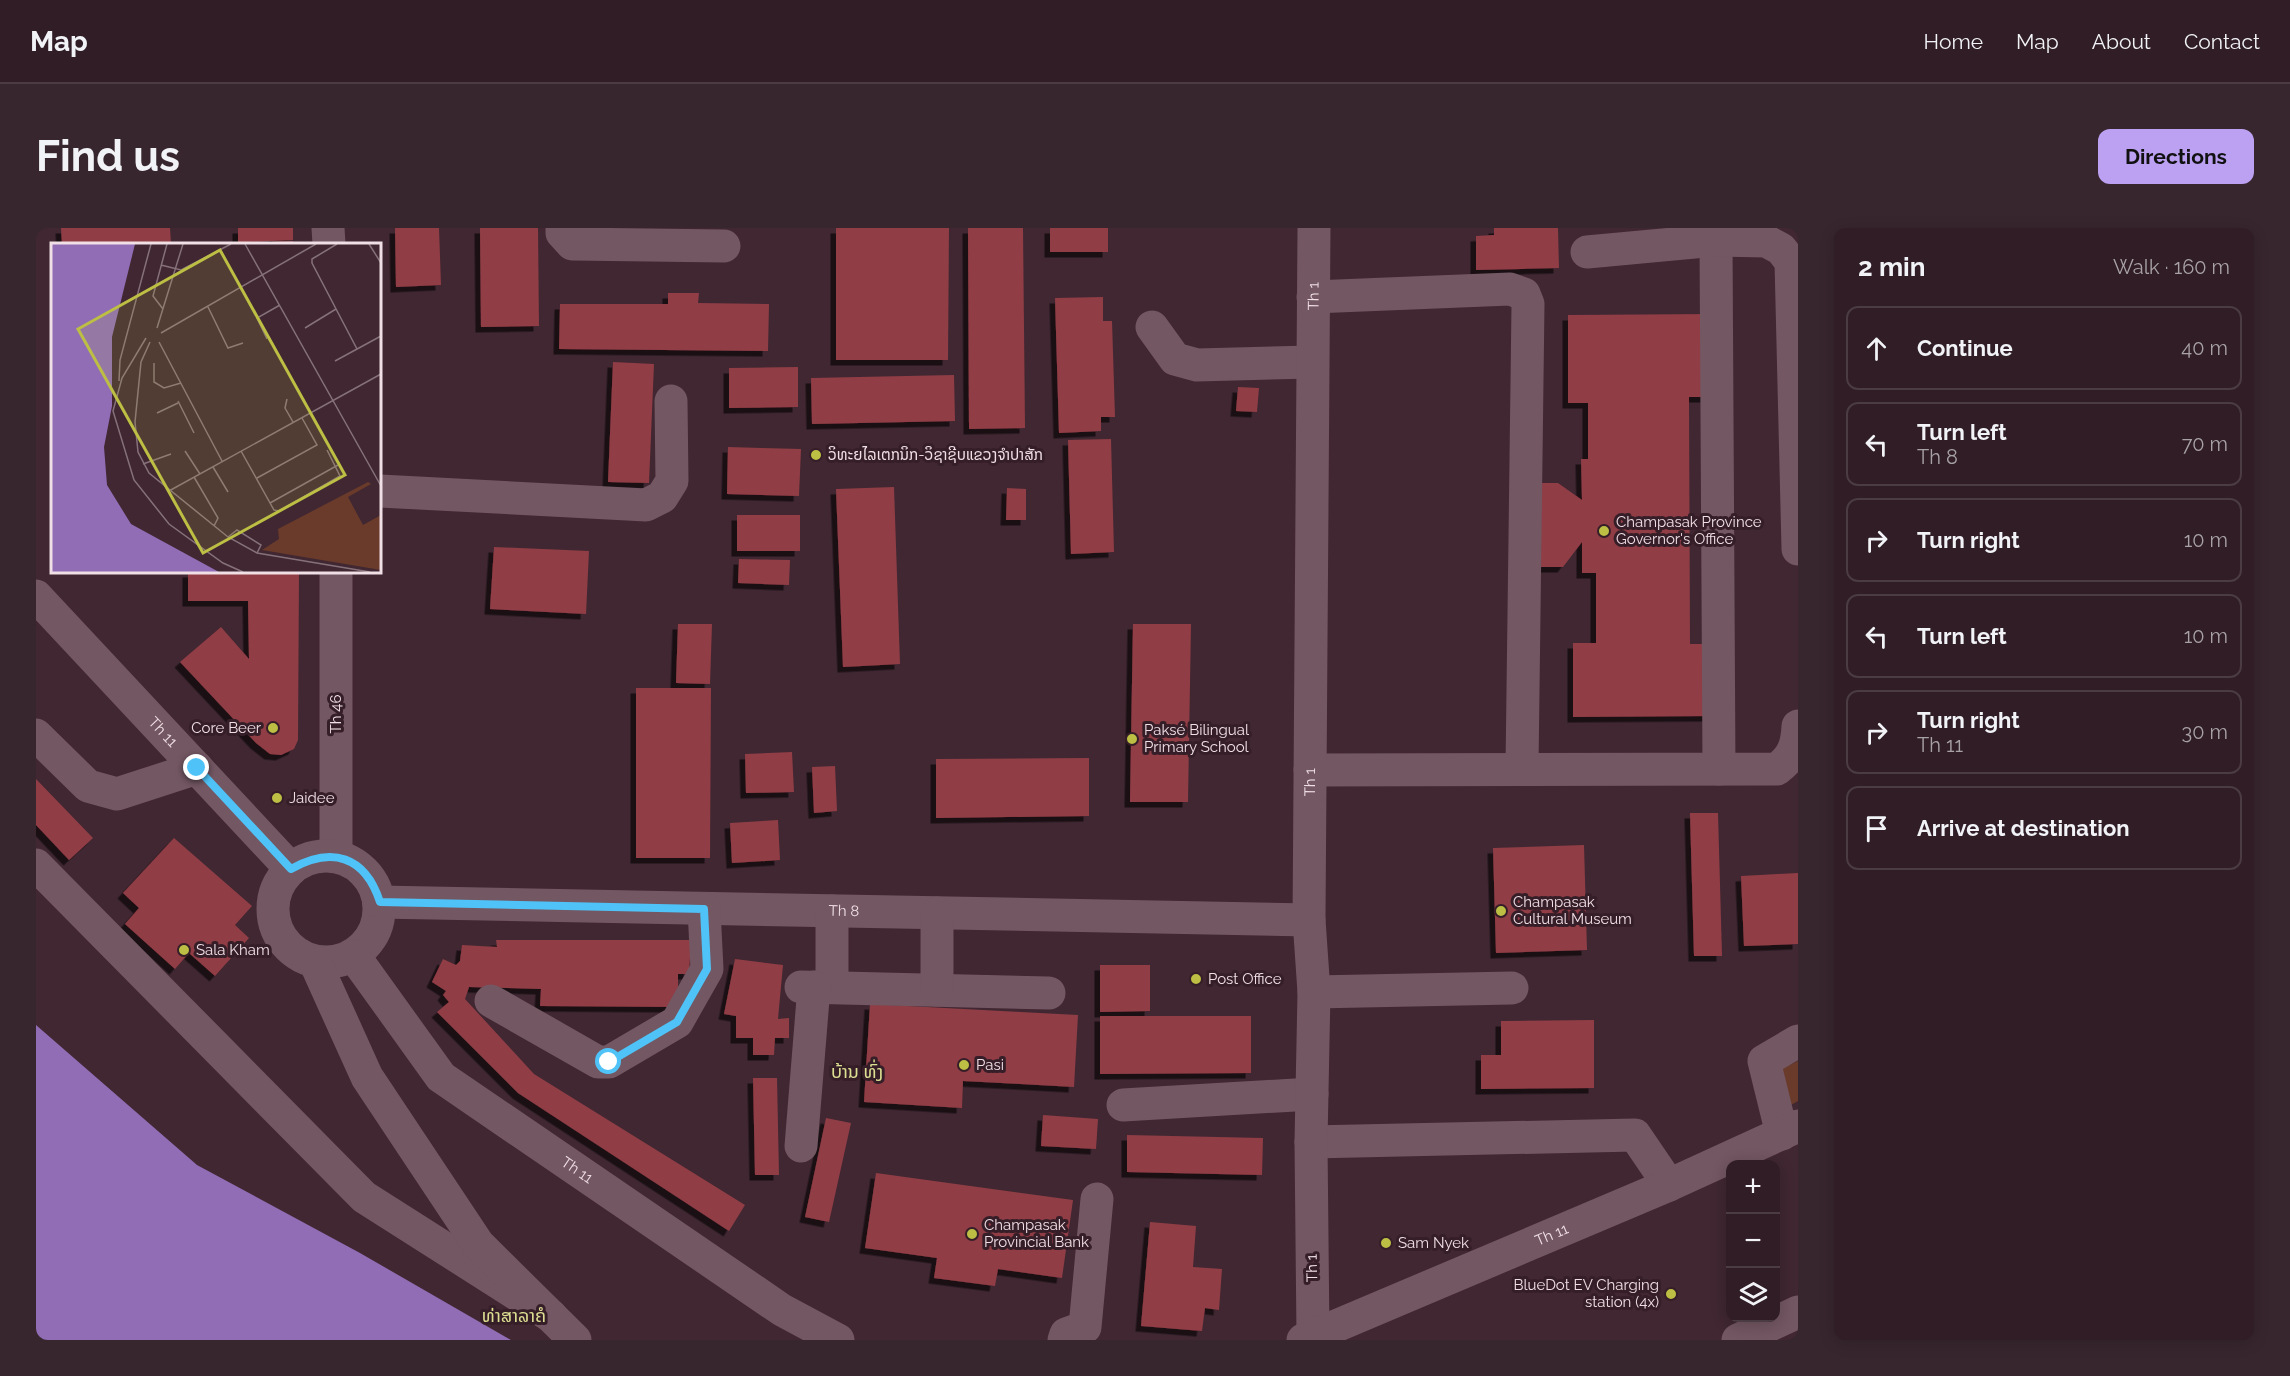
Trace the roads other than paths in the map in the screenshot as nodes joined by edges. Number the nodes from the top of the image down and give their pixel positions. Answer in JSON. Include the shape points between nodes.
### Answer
{"nodes":[{"id":1,"x":328,"y":228,"type":"edge"},
{"id":2,"x":562,"y":228,"type":"edge"},
{"id":3,"x":1314,"y":228,"type":"edge"},
{"id":4,"x":1716,"y":240,"type":"junction"},
{"id":5,"x":329,"y":243,"type":"edge"},
{"id":6,"x":724,"y":246,"type":"dead end"},
{"id":7,"x":1587,"y":252,"type":"dead end"},
{"id":8,"x":1313,"y":297,"type":"junction"},
{"id":9,"x":1152,"y":327,"type":"dead end"},
{"id":10,"x":1311,"y":362,"type":"junction"},
{"id":11,"x":671,"y":400,"type":"dead end"},
{"id":12,"x":381,"y":491,"type":"edge"},
{"id":13,"x":1798,"y":549,"type":"edge"},
{"id":14,"x":336,"y":573,"type":"edge"},
{"id":15,"x":36,"y":596,"type":"edge"},
{"id":16,"x":1798,"y":726,"type":"edge"},
{"id":17,"x":36,"y":735,"type":"edge"},
{"id":18,"x":197,"y":768,"type":"junction"},
{"id":19,"x":1522,"y":768,"type":"junction"},
{"id":20,"x":1719,"y":769,"type":"junction"},
{"id":21,"x":1310,"y":770,"type":"junction"},
{"id":22,"x":336,"y":856,"type":"junction"},
{"id":23,"x":36,"y":865,"type":"edge"},
{"id":24,"x":291,"y":869,"type":"junction"},
{"id":25,"x":380,"y":902,"type":"junction"},
{"id":26,"x":704,"y":909,"type":"junction"},
{"id":27,"x":832,"y":911,"type":"junction"},
{"id":28,"x":937,"y":913,"type":"junction"},
{"id":29,"x":1309,"y":920,"type":"junction"},
{"id":30,"x":354,"y":956,"type":"junction"},
{"id":31,"x":315,"y":962,"type":"junction"},
{"id":32,"x":816,"y":987,"type":"junction"},
{"id":33,"x":1512,"y":988,"type":"dead end"},
{"id":34,"x":937,"y":990,"type":"junction"},
{"id":35,"x":1314,"y":992,"type":"junction"},
{"id":36,"x":1049,"y":993,"type":"dead end"},
{"id":37,"x":491,"y":1001,"type":"dead end"},
{"id":38,"x":1798,"y":1041,"type":"edge"},
{"id":39,"x":1312,"y":1094,"type":"junction"},
{"id":40,"x":1123,"y":1106,"type":"dead end"},
{"id":41,"x":1790,"y":1130,"type":"edge"},
{"id":42,"x":1311,"y":1142,"type":"junction"},
{"id":43,"x":801,"y":1146,"type":"dead end"},
{"id":44,"x":1669,"y":1185,"type":"junction"},
{"id":45,"x":1097,"y":1199,"type":"dead end"},
{"id":46,"x":1798,"y":1312,"type":"edge"},
{"id":47,"x":551,"y":1316,"type":"junction"},
{"id":48,"x":1308,"y":1338,"type":"edge"},
{"id":49,"x":575,"y":1340,"type":"edge"},
{"id":50,"x":838,"y":1340,"type":"edge"},
{"id":51,"x":1064,"y":1340,"type":"edge"},
{"id":52,"x":1738,"y":1340,"type":"edge"}],
"edges":[{"from":1,"to":5,"type":"street"},
{"from":2,"to":6,"type":"street","via":[[572,244]]},
{"from":3,"to":8,"type":"street","name":"Th 1"},
{"from":4,"to":7,"type":"street"},
{"from":4,"to":13,"type":"street","via":[[1766,241],[1782,249],[1791,262]]},
{"from":4,"to":20,"type":"street"},
{"from":8,"to":10,"type":"street","name":"Th 1"},
{"from":8,"to":19,"type":"street","via":[[1510,289],[1524,294],[1528,316]]},
{"from":9,"to":10,"type":"street","via":[[1175,358],[1197,364]]},
{"from":10,"to":21,"type":"street","name":"Th 1"},
{"from":11,"to":12,"type":"street","via":[[672,481],[662,497],[646,505]]},
{"from":14,"to":22,"type":"street","name":"Th 46"},
{"from":15,"to":18,"type":"street","name":"Th 11"},
{"from":16,"to":20,"type":"street","via":[[1797,746],[1777,769]]},
{"from":17,"to":18,"type":"street","via":[[88,786],[117,794]]},
{"from":18,"to":24,"type":"street","name":"Th 11"},
{"from":19,"to":20,"type":"street"},
{"from":19,"to":21,"type":"street"},
{"from":21,"to":29,"type":"street","name":"Th 1"},
{"from":22,"to":24,"type":"street","via":[[311,858]]},
{"from":22,"to":25,"type":"street","via":[[363,869]]},
{"from":23,"to":47,"type":"street","via":[[364,1197]]},
{"from":24,"to":31,"type":"street","via":[[279,883],[273,901],[275,926],[297,955]]},
{"from":25,"to":26,"type":"street","name":"Th 8"},
{"from":25,"to":30,"type":"street","via":[[377,927]]},
{"from":26,"to":27,"type":"street","name":"Th 8"},
{"from":26,"to":37,"type":"street","via":[[707,969],[677,1022],[609,1062],[598,1062]]},
{"from":27,"to":28,"type":"street","name":"Th 8"},
{"from":27,"to":32,"type":"street"},
{"from":28,"to":29,"type":"street","name":"Th 8"},
{"from":28,"to":34,"type":"street"},
{"from":29,"to":35,"type":"street","name":"Th 1"},
{"from":30,"to":31,"type":"street","via":[[334,963]]},
{"from":30,"to":50,"type":"street","name":"Th 11","via":[[441,1077],[782,1310]]},
{"from":31,"to":47,"type":"street","via":[[367,1077],[478,1244]]},
{"from":32,"to":34,"type":"street"},
{"from":32,"to":43,"type":"street"},
{"from":33,"to":35,"type":"street"},
{"from":34,"to":36,"type":"street"},
{"from":35,"to":39,"type":"street","name":"Th 1"},
{"from":38,"to":41,"type":"street","via":[[1764,1061]]},
{"from":39,"to":40,"type":"street"},
{"from":39,"to":42,"type":"street","name":"Th 1"},
{"from":41,"to":44,"type":"street","name":"Th 11"},
{"from":42,"to":44,"type":"street","via":[[1635,1135]]},
{"from":42,"to":48,"type":"street","name":"Th 1"},
{"from":44,"to":48,"type":"street","name":"Th 11"},
{"from":45,"to":51,"type":"street","via":[[1085,1327],[1066,1334]]},
{"from":46,"to":52,"type":"street"},
{"from":47,"to":49,"type":"street"}]}
